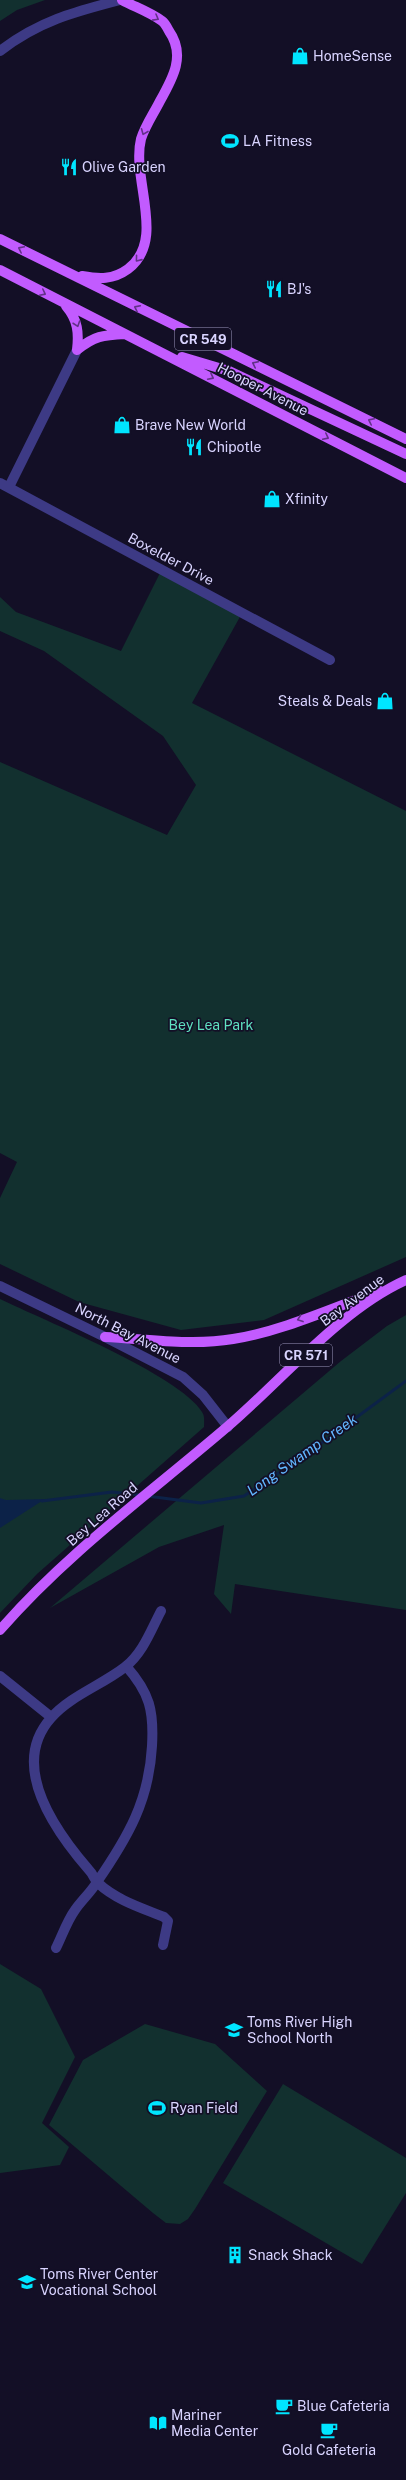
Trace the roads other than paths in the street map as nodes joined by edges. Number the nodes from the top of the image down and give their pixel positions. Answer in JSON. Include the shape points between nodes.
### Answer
{"nodes":[{"id":1,"x":121,"y":0,"type":"edge"},
{"id":2,"x":0,"y":52,"type":"edge"},
{"id":3,"x":0,"y":238,"type":"edge"},
{"id":4,"x":0,"y":270,"type":"edge"},
{"id":5,"x":69,"y":274,"type":"junction"},
{"id":6,"x":62,"y":302,"type":"junction"},
{"id":7,"x":126,"y":334,"type":"junction"},
{"id":8,"x":78,"y":350,"type":"junction"},
{"id":9,"x":161,"y":351,"type":"junction"},
{"id":10,"x":406,"y":439,"type":"edge"},
{"id":11,"x":406,"y":454,"type":"edge"},
{"id":12,"x":406,"y":478,"type":"edge"},
{"id":13,"x":4,"y":485,"type":"edge"},
{"id":14,"x":330,"y":660,"type":"dead end"},
{"id":15,"x":406,"y":1280,"type":"edge"},
{"id":16,"x":0,"y":1286,"type":"edge"},
{"id":17,"x":389,"y":1287,"type":"junction"},
{"id":18,"x":105,"y":1336,"type":"junction"},
{"id":19,"x":228,"y":1427,"type":"junction"},
{"id":20,"x":161,"y":1611,"type":"dead end"},
{"id":21,"x":0,"y":1630,"type":"edge"},
{"id":22,"x":126,"y":1666,"type":"junction"},
{"id":23,"x":0,"y":1676,"type":"edge"},
{"id":24,"x":51,"y":1717,"type":"junction"},
{"id":25,"x":97,"y":1882,"type":"junction"},
{"id":26,"x":163,"y":1945,"type":"dead end"},
{"id":27,"x":56,"y":1948,"type":"dead end"}],
"edges":[{"from":1,"to":2,"type":"street","via":[[60,16],[17,38]]},
{"from":1,"to":5,"type":"main road","one_way":true,"via":[[164,22],[174,37],[178,53],[173,79],[141,140],[140,159],[147,238],[142,253],[132,266],[120,275],[99,280]]},
{"from":5,"to":3,"type":"main road","name":"Hooper Avenue","number":"CR 549","one_way":true},
{"from":4,"to":6,"type":"main road","name":"Hooper Avenue","number":"CR 549","one_way":true},
{"from":10,"to":5,"type":"main road","name":"Hooper Avenue","number":"CR 549","one_way":true},
{"from":6,"to":7,"type":"main road","name":"Hooper Avenue","number":"CR 549"},
{"from":6,"to":8,"type":"main road","one_way":true,"via":[[74,315],[79,331]]},
{"from":7,"to":8,"type":"main road","via":[[106,334],[91,339]]},
{"from":7,"to":9,"type":"main road","name":"Hooper Avenue","number":"CR 549"},
{"from":8,"to":13,"type":"street"},
{"from":9,"to":11,"type":"main road","via":[[229,371]]},
{"from":9,"to":12,"type":"main road","name":"Hooper Avenue","number":"CR 549","one_way":true},
{"from":13,"to":14,"type":"street","name":"Boxelder Drive"},
{"from":15,"to":17,"type":"main road","name":"Bay Avenue","number":"CR 571"},
{"from":16,"to":18,"type":"street","name":"North Bay Avenue"},
{"from":17,"to":18,"type":"main road","one_way":true,"via":[[268,1330],[233,1339],[192,1341]]},
{"from":17,"to":19,"type":"main road","name":"Bay Avenue","number":"CR 571","via":[[339,1325]]},
{"from":18,"to":19,"type":"street","name":"North Bay Avenue","via":[[183,1377],[202,1395]]},
{"from":19,"to":21,"type":"main road","name":"Bey Lea Road","number":"CR 571","via":[[138,1501],[34,1593]]},
{"from":20,"to":22,"type":"street","via":[[142,1649]]},
{"from":22,"to":24,"type":"street"},
{"from":22,"to":25,"type":"street","via":[[142,1685],[150,1705],[153,1730],[151,1775],[136,1818]]},
{"from":23,"to":24,"type":"street"},
{"from":24,"to":25,"type":"street","via":[[35,1743],[35,1779],[72,1851]]},
{"from":25,"to":26,"type":"street","via":[[129,1903],[164,1917],[168,1921]]},
{"from":25,"to":27,"type":"street","via":[[74,1911]]}]}
